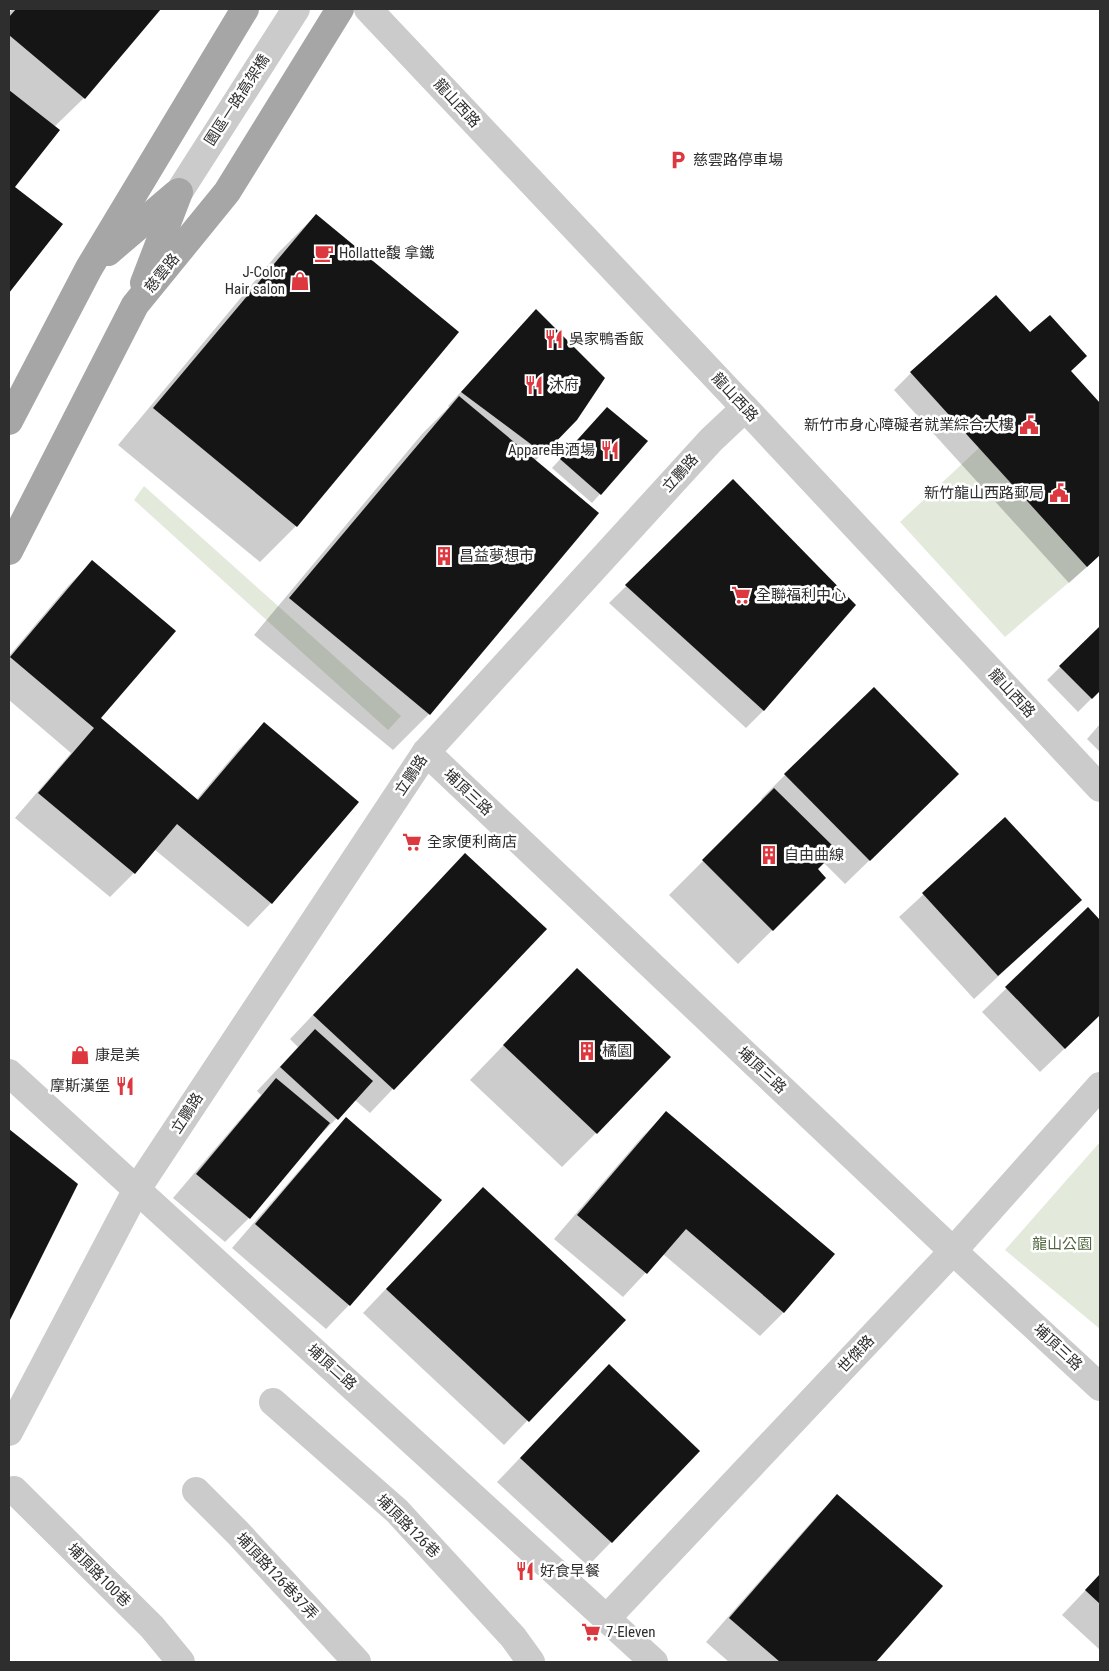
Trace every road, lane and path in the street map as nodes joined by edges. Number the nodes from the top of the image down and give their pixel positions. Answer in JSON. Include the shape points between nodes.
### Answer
{"nodes":[{"id":1,"x":245,"y":9,"type":"edge"},
{"id":2,"x":296,"y":9,"type":"edge"},
{"id":3,"x":340,"y":9,"type":"edge"},
{"id":4,"x":368,"y":9,"type":"edge"},
{"id":5,"x":179,"y":192,"type":"junction"},
{"id":6,"x":90,"y":268,"type":"junction"},
{"id":7,"x":135,"y":305,"type":"junction"},
{"id":8,"x":745,"y":408,"type":"junction"},
{"id":9,"x":9,"y":421,"type":"edge"},
{"id":10,"x":9,"y":551,"type":"edge"},
{"id":11,"x":426,"y":752,"type":"junction"},
{"id":12,"x":1100,"y":788,"type":"edge"},
{"id":13,"x":9,"y":1073,"type":"edge"},
{"id":14,"x":1100,"y":1086,"type":"edge"},
{"id":15,"x":137,"y":1189,"type":"junction"},
{"id":16,"x":953,"y":1250,"type":"junction"},
{"id":17,"x":1100,"y":1386,"type":"edge"},
{"id":18,"x":272,"y":1402,"type":"dead end"},
{"id":19,"x":9,"y":1432,"type":"edge"},
{"id":20,"x":14,"y":1490,"type":"dead end"},
{"id":21,"x":196,"y":1491,"type":"dead end"},
{"id":22,"x":607,"y":1618,"type":"junction"},
{"id":23,"x":181,"y":1662,"type":"edge"},
{"id":24,"x":357,"y":1662,"type":"edge"},
{"id":25,"x":531,"y":1662,"type":"edge"},
{"id":26,"x":654,"y":1662,"type":"edge"}],
"edges":[{"from":1,"to":6,"type":"main road"},
{"from":2,"to":5,"type":"street","name":"園區一路高架橋"},
{"from":3,"to":7,"type":"main road","name":"慈雲路","via":[[227,192]]},
{"from":4,"to":8,"type":"street","name":"龍山西路"},
{"from":5,"to":6,"type":"main road"},
{"from":5,"to":7,"type":"main road"},
{"from":6,"to":9,"type":"main road"},
{"from":7,"to":10,"type":"main road","name":"慈雲路"},
{"from":8,"to":11,"type":"street","name":"立鵬路","via":[[711,440]]},
{"from":8,"to":12,"type":"street","name":"龍山西路"},
{"from":11,"to":15,"type":"street","name":"立鵬路"},
{"from":11,"to":16,"type":"street","name":"埔頂三路"},
{"from":13,"to":15,"type":"street","name":"埔頂二路"},
{"from":14,"to":16,"type":"street","name":"世傑路"},
{"from":15,"to":19,"type":"street","name":"立鵬路"},
{"from":15,"to":22,"type":"street","name":"埔頂二路"},
{"from":16,"to":17,"type":"street","name":"埔頂三路"},
{"from":16,"to":22,"type":"street","name":"世傑路"},
{"from":18,"to":25,"type":"street","name":"埔頂路126巷","via":[[397,1511],[513,1637]]},
{"from":20,"to":23,"type":"street","name":"埔頂路100巷","via":[[152,1627]]},
{"from":21,"to":24,"type":"street","name":"埔頂路126巷37弄"},
{"from":22,"to":26,"type":"street","name":"埔頂二路"}]}
